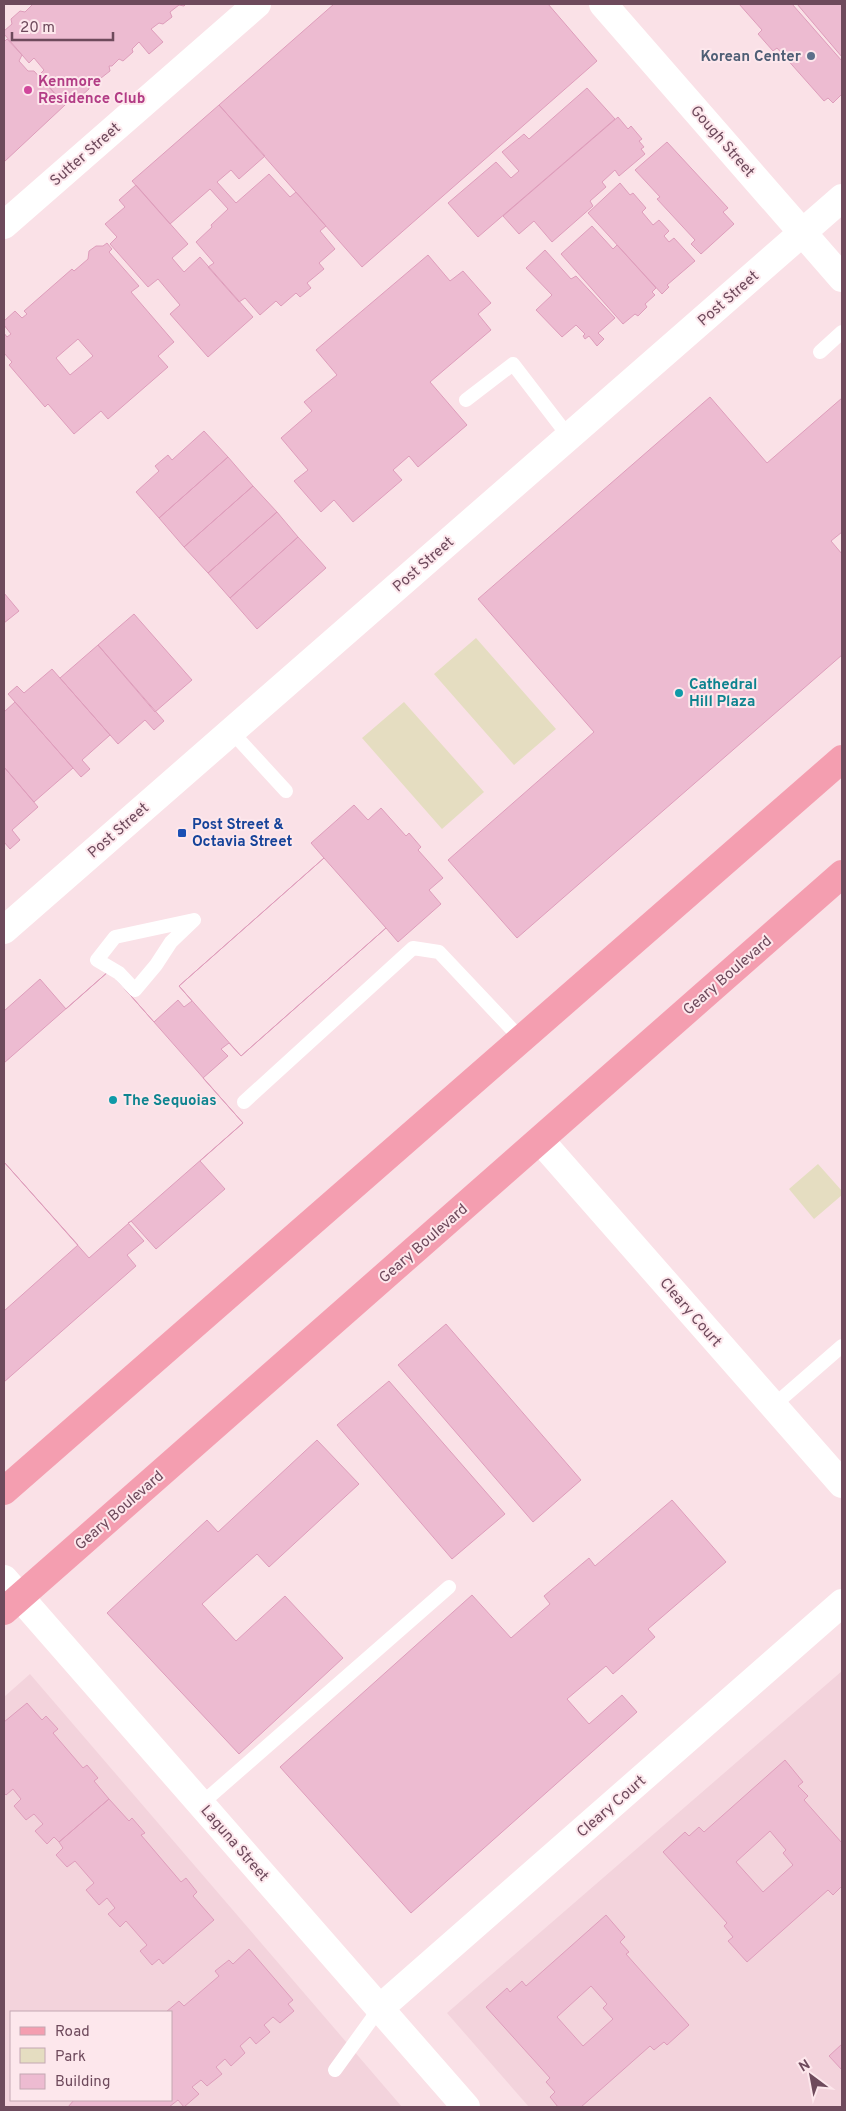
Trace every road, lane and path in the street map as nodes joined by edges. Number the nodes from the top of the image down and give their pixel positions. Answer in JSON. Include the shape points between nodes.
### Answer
{"nodes":[{"id":1,"x":257,"y":4,"type":"edge"},
{"id":2,"x":603,"y":4,"type":"edge"},
{"id":3,"x":842,"y":198,"type":"edge"},
{"id":4,"x":4,"y":225,"type":"edge"},
{"id":5,"x":803,"y":233,"type":"junction"},
{"id":6,"x":842,"y":278,"type":"edge"},
{"id":7,"x":842,"y":332,"type":"edge"},
{"id":8,"x":820,"y":352,"type":"dead end"},
{"id":9,"x":466,"y":400,"type":"dead end"},
{"id":10,"x":569,"y":437,"type":"junction"},
{"id":11,"x":231,"y":731,"type":"junction"},
{"id":12,"x":842,"y":759,"type":"edge"},
{"id":13,"x":286,"y":791,"type":"dead end"},
{"id":14,"x":842,"y":874,"type":"edge"},
{"id":15,"x":194,"y":920,"type":"joint"},
{"id":16,"x":4,"y":930,"type":"edge"},
{"id":17,"x":521,"y":1039,"type":"junction"},
{"id":18,"x":244,"y":1102,"type":"dead end"},
{"id":19,"x":540,"y":1140,"type":"junction"},
{"id":20,"x":842,"y":1346,"type":"edge"},
{"id":21,"x":773,"y":1406,"type":"junction"},
{"id":22,"x":842,"y":1484,"type":"edge"},
{"id":23,"x":4,"y":1491,"type":"edge"},
{"id":24,"x":448,"y":1587,"type":"dead end"},
{"id":25,"x":9,"y":1596,"type":"edge"},
{"id":26,"x":842,"y":1603,"type":"edge"},
{"id":27,"x":201,"y":1804,"type":"junction"},
{"id":28,"x":380,"y":2009,"type":"junction"},
{"id":29,"x":335,"y":2070,"type":"dead end"},
{"id":30,"x":466,"y":2107,"type":"edge"}],
"edges":[{"from":1,"to":4,"type":"street","name":"Sutter Street"},
{"from":2,"to":5,"type":"street","name":"Gough Street"},
{"from":3,"to":5,"type":"street","name":"Post Street"},
{"from":5,"to":6,"type":"street","name":"Gough Street"},
{"from":5,"to":10,"type":"street","name":"Post Street"},
{"from":7,"to":8,"type":"lane"},
{"from":9,"to":10,"type":"lane","via":[[513,364]]},
{"from":10,"to":11,"type":"street","name":"Post Street"},
{"from":11,"to":13,"type":"lane"},
{"from":11,"to":16,"type":"street","name":"Post Street"},
{"from":12,"to":17,"type":"main road"},
{"from":14,"to":19,"type":"main road","name":"Geary Boulevard"},
{"from":15,"to":15,"type":"lane","via":[[115,938],[97,960],[119,973],[135,990],[171,942]]},
{"from":17,"to":18,"type":"lane","via":[[439,952],[413,948]]},
{"from":17,"to":23,"type":"main road"},
{"from":19,"to":21,"type":"street","name":"Cleary Court"},
{"from":19,"to":25,"type":"main road","name":"Geary Boulevard"},
{"from":20,"to":21,"type":"lane"},
{"from":21,"to":22,"type":"street","name":"Cleary Court"},
{"from":24,"to":27,"type":"lane"},
{"from":25,"to":27,"type":"street","name":"Laguna Street"},
{"from":26,"to":28,"type":"street","name":"Cleary Court"},
{"from":27,"to":28,"type":"street","name":"Laguna Street"},
{"from":28,"to":29,"type":"lane"},
{"from":28,"to":30,"type":"street","name":"Laguna Street"}]}
